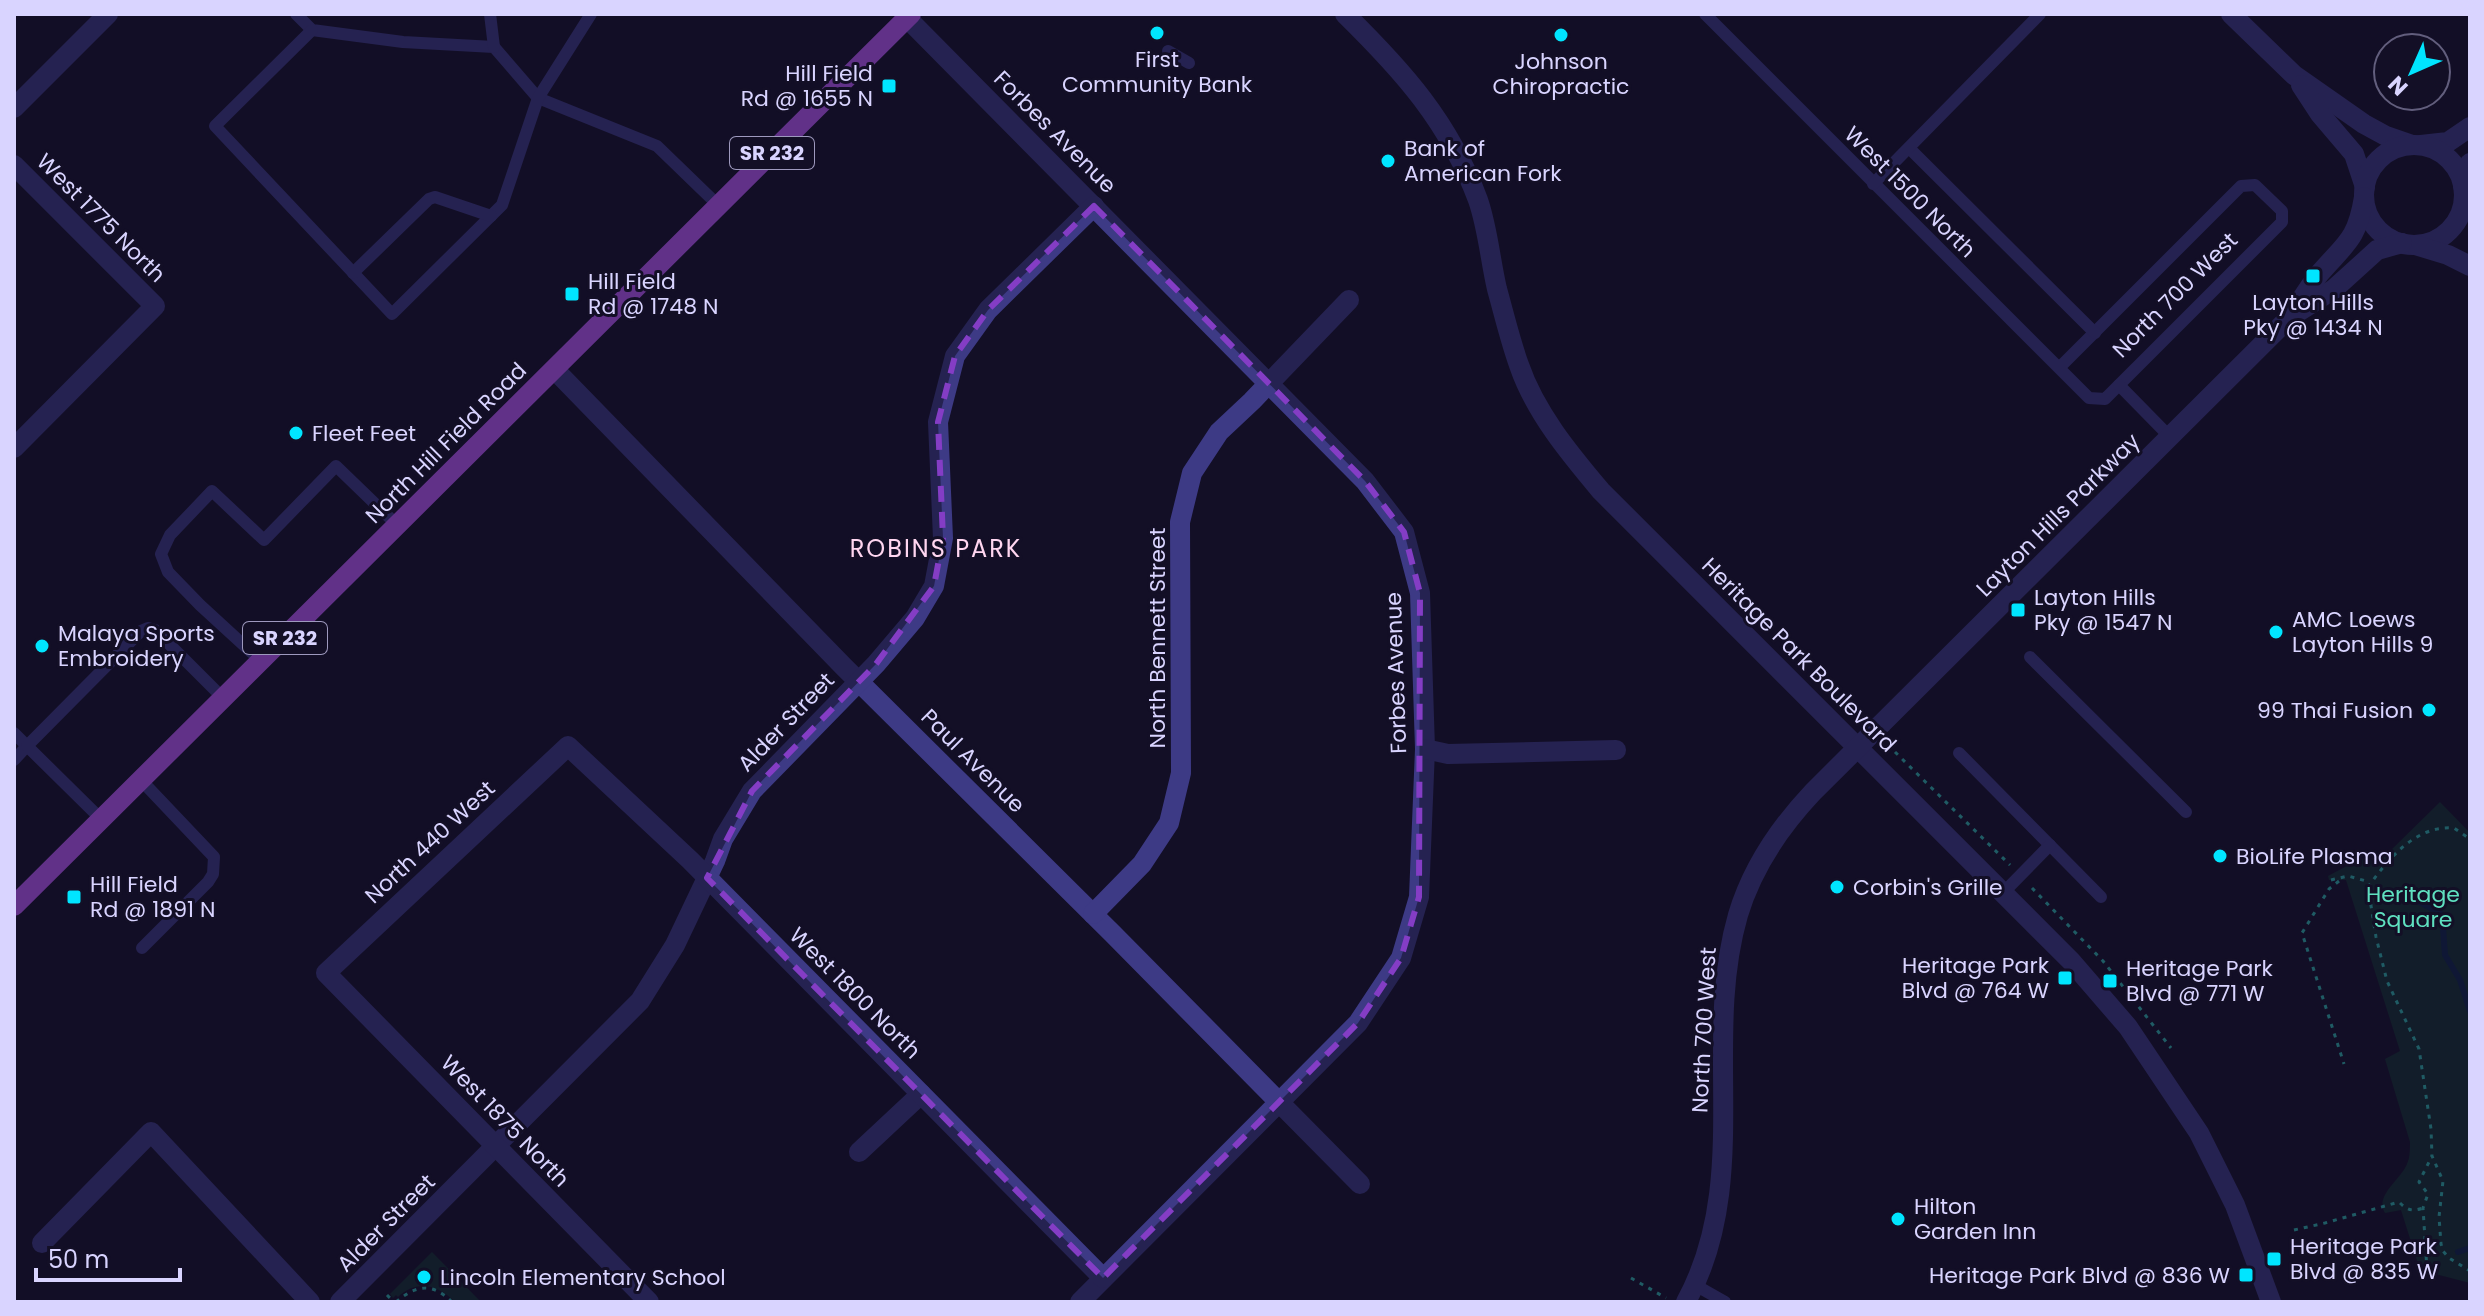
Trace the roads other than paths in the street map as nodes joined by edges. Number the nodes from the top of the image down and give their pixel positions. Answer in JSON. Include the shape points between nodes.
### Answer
{"nodes":[{"id":1,"x":108,"y":14,"type":"edge"},
{"id":2,"x":296,"y":14,"type":"edge"},
{"id":3,"x":490,"y":14,"type":"edge"},
{"id":4,"x":591,"y":14,"type":"edge"},
{"id":5,"x":1345,"y":14,"type":"edge"},
{"id":6,"x":1705,"y":14,"type":"edge"},
{"id":7,"x":2040,"y":14,"type":"edge"},
{"id":8,"x":2231,"y":14,"type":"edge"},
{"id":9,"x":909,"y":16,"type":"edge"},
{"id":10,"x":312,"y":30,"type":"junction"},
{"id":11,"x":494,"y":47,"type":"junction"},
{"id":12,"x":1168,"y":51,"type":"dead end"},
{"id":13,"x":1189,"y":63,"type":"dead end"},
{"id":14,"x":2294,"y":75,"type":"junction"},
{"id":15,"x":538,"y":98,"type":"junction"},
{"id":16,"x":14,"y":108,"type":"edge"},
{"id":17,"x":2470,"y":127,"type":"edge"},
{"id":18,"x":2417,"y":145,"type":"junction"},
{"id":19,"x":1909,"y":148,"type":"junction"},
{"id":20,"x":2470,"y":163,"type":"edge"},
{"id":21,"x":14,"y":165,"type":"edge"},
{"id":22,"x":1873,"y":184,"type":"junction"},
{"id":23,"x":2464,"y":190,"type":"junction"},
{"id":24,"x":2364,"y":192,"type":"junction"},
{"id":25,"x":719,"y":206,"type":"junction"},
{"id":26,"x":1094,"y":206,"type":"junction"},
{"id":27,"x":491,"y":216,"type":"junction"},
{"id":28,"x":2470,"y":222,"type":"edge"},
{"id":29,"x":2407,"y":244,"type":"junction"},
{"id":30,"x":2470,"y":266,"type":"edge"},
{"id":31,"x":353,"y":273,"type":"junction"},
{"id":32,"x":1349,"y":300,"type":"dead end"},
{"id":33,"x":2291,"y":316,"type":"junction"},
{"id":34,"x":2095,"y":333,"type":"junction"},
{"id":35,"x":2059,"y":368,"type":"junction"},
{"id":36,"x":555,"y":370,"type":"junction"},
{"id":37,"x":1268,"y":382,"type":"junction"},
{"id":38,"x":2119,"y":385,"type":"junction"},
{"id":39,"x":2089,"y":398,"type":"joint"},
{"id":40,"x":2170,"y":437,"type":"junction"},
{"id":41,"x":14,"y":448,"type":"edge"},
{"id":42,"x":397,"y":525,"type":"junction"},
{"id":43,"x":2030,"y":657,"type":"dead end"},
{"id":44,"x":261,"y":661,"type":"junction"},
{"id":45,"x":858,"y":681,"type":"junction"},
{"id":46,"x":223,"y":698,"type":"junction"},
{"id":47,"x":14,"y":733,"type":"edge"},
{"id":48,"x":27,"y":746,"type":"junction"},
{"id":49,"x":568,"y":746,"type":"joint"},
{"id":50,"x":1858,"y":748,"type":"junction"},
{"id":51,"x":1425,"y":749,"type":"junction"},
{"id":52,"x":1616,"y":750,"type":"dead end"},
{"id":53,"x":1959,"y":753,"type":"dead end"},
{"id":54,"x":14,"y":760,"type":"edge"},
{"id":55,"x":140,"y":779,"type":"junction"},
{"id":56,"x":2186,"y":812,"type":"dead end"},
{"id":57,"x":102,"y":820,"type":"junction"},
{"id":58,"x":2050,"y":845,"type":"junction"},
{"id":59,"x":707,"y":878,"type":"junction"},
{"id":60,"x":2003,"y":893,"type":"junction"},
{"id":61,"x":2101,"y":897,"type":"dead end"},
{"id":62,"x":14,"y":906,"type":"edge"},
{"id":63,"x":1093,"y":914,"type":"junction"},
{"id":64,"x":142,"y":948,"type":"dead end"},
{"id":65,"x":326,"y":973,"type":"joint"},
{"id":66,"x":921,"y":1094,"type":"junction"},
{"id":67,"x":1279,"y":1101,"type":"junction"},
{"id":68,"x":496,"y":1147,"type":"junction"},
{"id":69,"x":859,"y":1152,"type":"dead end"},
{"id":70,"x":1360,"y":1184,"type":"dead end"},
{"id":71,"x":42,"y":1243,"type":"dead end"},
{"id":72,"x":1103,"y":1278,"type":"junction"},
{"id":73,"x":1682,"y":1295,"type":"edge"},
{"id":74,"x":310,"y":1302,"type":"edge"},
{"id":75,"x":340,"y":1302,"type":"edge"},
{"id":76,"x":649,"y":1302,"type":"edge"},
{"id":77,"x":1080,"y":1302,"type":"edge"},
{"id":78,"x":1725,"y":1302,"type":"edge"},
{"id":79,"x":2271,"y":1302,"type":"edge"}],
"edges":[{"from":1,"to":16,"type":"street"},
{"from":2,"to":10,"type":"lane"},
{"from":3,"to":11,"type":"lane"},
{"from":4,"to":15,"type":"lane"},
{"from":5,"to":50,"type":"street","name":"Heritage Park Boulevard","via":[[1435,114],[1458,153],[1479,202],[1519,367],[1564,447],[1601,491]]},
{"from":6,"to":22,"type":"lane","name":"West 1500 North"},
{"from":7,"to":19,"type":"lane"},
{"from":8,"to":14,"type":"street"},
{"from":9,"to":25,"type":"main road","name":"North Hill Field Road","number":"SR 232"},
{"from":9,"to":26,"type":"street","name":"Forbes Avenue"},
{"from":10,"to":11,"type":"lane"},
{"from":10,"to":31,"type":"lane","via":[[215,126]]},
{"from":11,"to":15,"type":"lane"},
{"from":12,"to":13,"type":"lane"},
{"from":14,"to":18,"type":"street","via":[[2364,124]]},
{"from":14,"to":24,"type":"street","via":[[2354,154]]},
{"from":15,"to":25,"type":"lane","via":[[657,146]]},
{"from":15,"to":27,"type":"lane","via":[[502,205]]},
{"from":17,"to":18,"type":"street","via":[[2448,142]]},
{"from":18,"to":23,"type":"street","via":[[2447,157]]},
{"from":18,"to":24,"type":"street","via":[[2381,157]]},
{"from":19,"to":22,"type":"lane"},
{"from":19,"to":34,"type":"lane"},
{"from":20,"to":23,"type":"street"},
{"from":21,"to":41,"type":"street","name":"West 1775 North","via":[[155,306]]},
{"from":22,"to":35,"type":"lane","name":"West 1500 North"},
{"from":23,"to":28,"type":"street"},
{"from":23,"to":29,"type":"street","via":[[2449,230],[2430,241]]},
{"from":24,"to":29,"type":"street","via":[[2377,228]]},
{"from":24,"to":33,"type":"street","name":"Layton Hills Parkway","via":[[2348,244],[2319,274]]},
{"from":25,"to":36,"type":"main road","name":"North Hill Field Road","number":"SR 232"},
{"from":26,"to":37,"type":"street","name":"Forbes Avenue"},
{"from":26,"to":45,"type":"street","name":"Alder Street","via":[[988,310],[955,356],[938,422],[943,538],[934,586],[915,618]]},
{"from":27,"to":31,"type":"lane","via":[[429,199]]},
{"from":27,"to":31,"type":"lane","via":[[392,314]]},
{"from":29,"to":30,"type":"street"},
{"from":29,"to":33,"type":"street","name":"Layton Hills Parkway","via":[[2372,253],[2334,289]]},
{"from":32,"to":37,"type":"street","name":"North Bennett Street"},
{"from":33,"to":40,"type":"street","name":"Layton Hills Parkway"},
{"from":34,"to":35,"type":"lane"},
{"from":34,"to":38,"type":"lane","name":"North 700 West","via":[[2241,186],[2255,185],[2282,211],[2282,222]]},
{"from":35,"to":39,"type":"lane","name":"West 1500 North"},
{"from":36,"to":42,"type":"main road","name":"North Hill Field Road","number":"SR 232"},
{"from":36,"to":45,"type":"street","name":"Paul Avenue"},
{"from":37,"to":51,"type":"street","name":"Forbes Avenue","via":[[1365,481],[1404,532],[1420,593]]},
{"from":37,"to":63,"type":"street","name":"North Bennett Street","via":[[1219,432],[1192,473],[1180,522],[1181,773],[1169,823],[1142,864]]},
{"from":38,"to":39,"type":"lane","name":"North 700 West","via":[[2105,399]]},
{"from":38,"to":40,"type":"lane"},
{"from":40,"to":50,"type":"street","name":"Layton Hills Parkway"},
{"from":42,"to":44,"type":"main road","name":"North Hill Field Road","number":"SR 232"},
{"from":42,"to":44,"type":"lane","via":[[336,466],[264,540],[212,491],[170,535],[161,554],[168,572]]},
{"from":43,"to":56,"type":"lane"},
{"from":44,"to":46,"type":"main road","name":"North Hill Field Road","number":"SR 232"},
{"from":45,"to":59,"type":"street","name":"Alder Street","via":[[752,791]]},
{"from":45,"to":63,"type":"street","name":"Paul Avenue"},
{"from":46,"to":48,"type":"lane","via":[[148,628]]},
{"from":46,"to":55,"type":"main road","name":"North Hill Field Road","number":"SR 232"},
{"from":47,"to":48,"type":"lane"},
{"from":48,"to":54,"type":"lane"},
{"from":48,"to":57,"type":"lane"},
{"from":49,"to":59,"type":"street","name":"West 1800 North"},
{"from":49,"to":65,"type":"street","name":"North 440 West"},
{"from":50,"to":60,"type":"street","name":"Heritage Park Boulevard"},
{"from":50,"to":73,"type":"street","name":"North 700 West","via":[[1789,819],[1758,867],[1738,916],[1725,988],[1721,1195],[1711,1242]]},
{"from":51,"to":52,"type":"street","via":[[1448,754]]},
{"from":51,"to":67,"type":"street","name":"Forbes Avenue","via":[[1419,897],[1401,958],[1358,1023]]},
{"from":53,"to":58,"type":"lane"},
{"from":55,"to":57,"type":"main road","name":"North Hill Field Road","number":"SR 232"},
{"from":55,"to":64,"type":"lane","via":[[214,857],[208,882]]},
{"from":57,"to":62,"type":"main road","name":"North Hill Field Road","number":"SR 232"},
{"from":58,"to":60,"type":"lane"},
{"from":58,"to":61,"type":"lane"},
{"from":59,"to":66,"type":"street","name":"West 1800 North"},
{"from":59,"to":68,"type":"street","name":"Alder Street","via":[[640,1001]]},
{"from":60,"to":79,"type":"street","name":"Heritage Park Boulevard","via":[[2071,961],[2161,1073],[2235,1205]]},
{"from":63,"to":67,"type":"street","name":"Paul Avenue"},
{"from":65,"to":68,"type":"street","name":"West 1875 North"},
{"from":66,"to":69,"type":"street"},
{"from":66,"to":72,"type":"street","name":"West 1800 North"},
{"from":67,"to":70,"type":"street","name":"Paul Avenue"},
{"from":67,"to":72,"type":"street","name":"Forbes Avenue"},
{"from":68,"to":75,"type":"street","name":"Alder Street"},
{"from":68,"to":76,"type":"street","name":"West 1875 North"},
{"from":71,"to":74,"type":"street","via":[[151,1132]]},
{"from":72,"to":77,"type":"street","name":"Forbes Avenue"},
{"from":73,"to":78,"type":"lane"}]}
